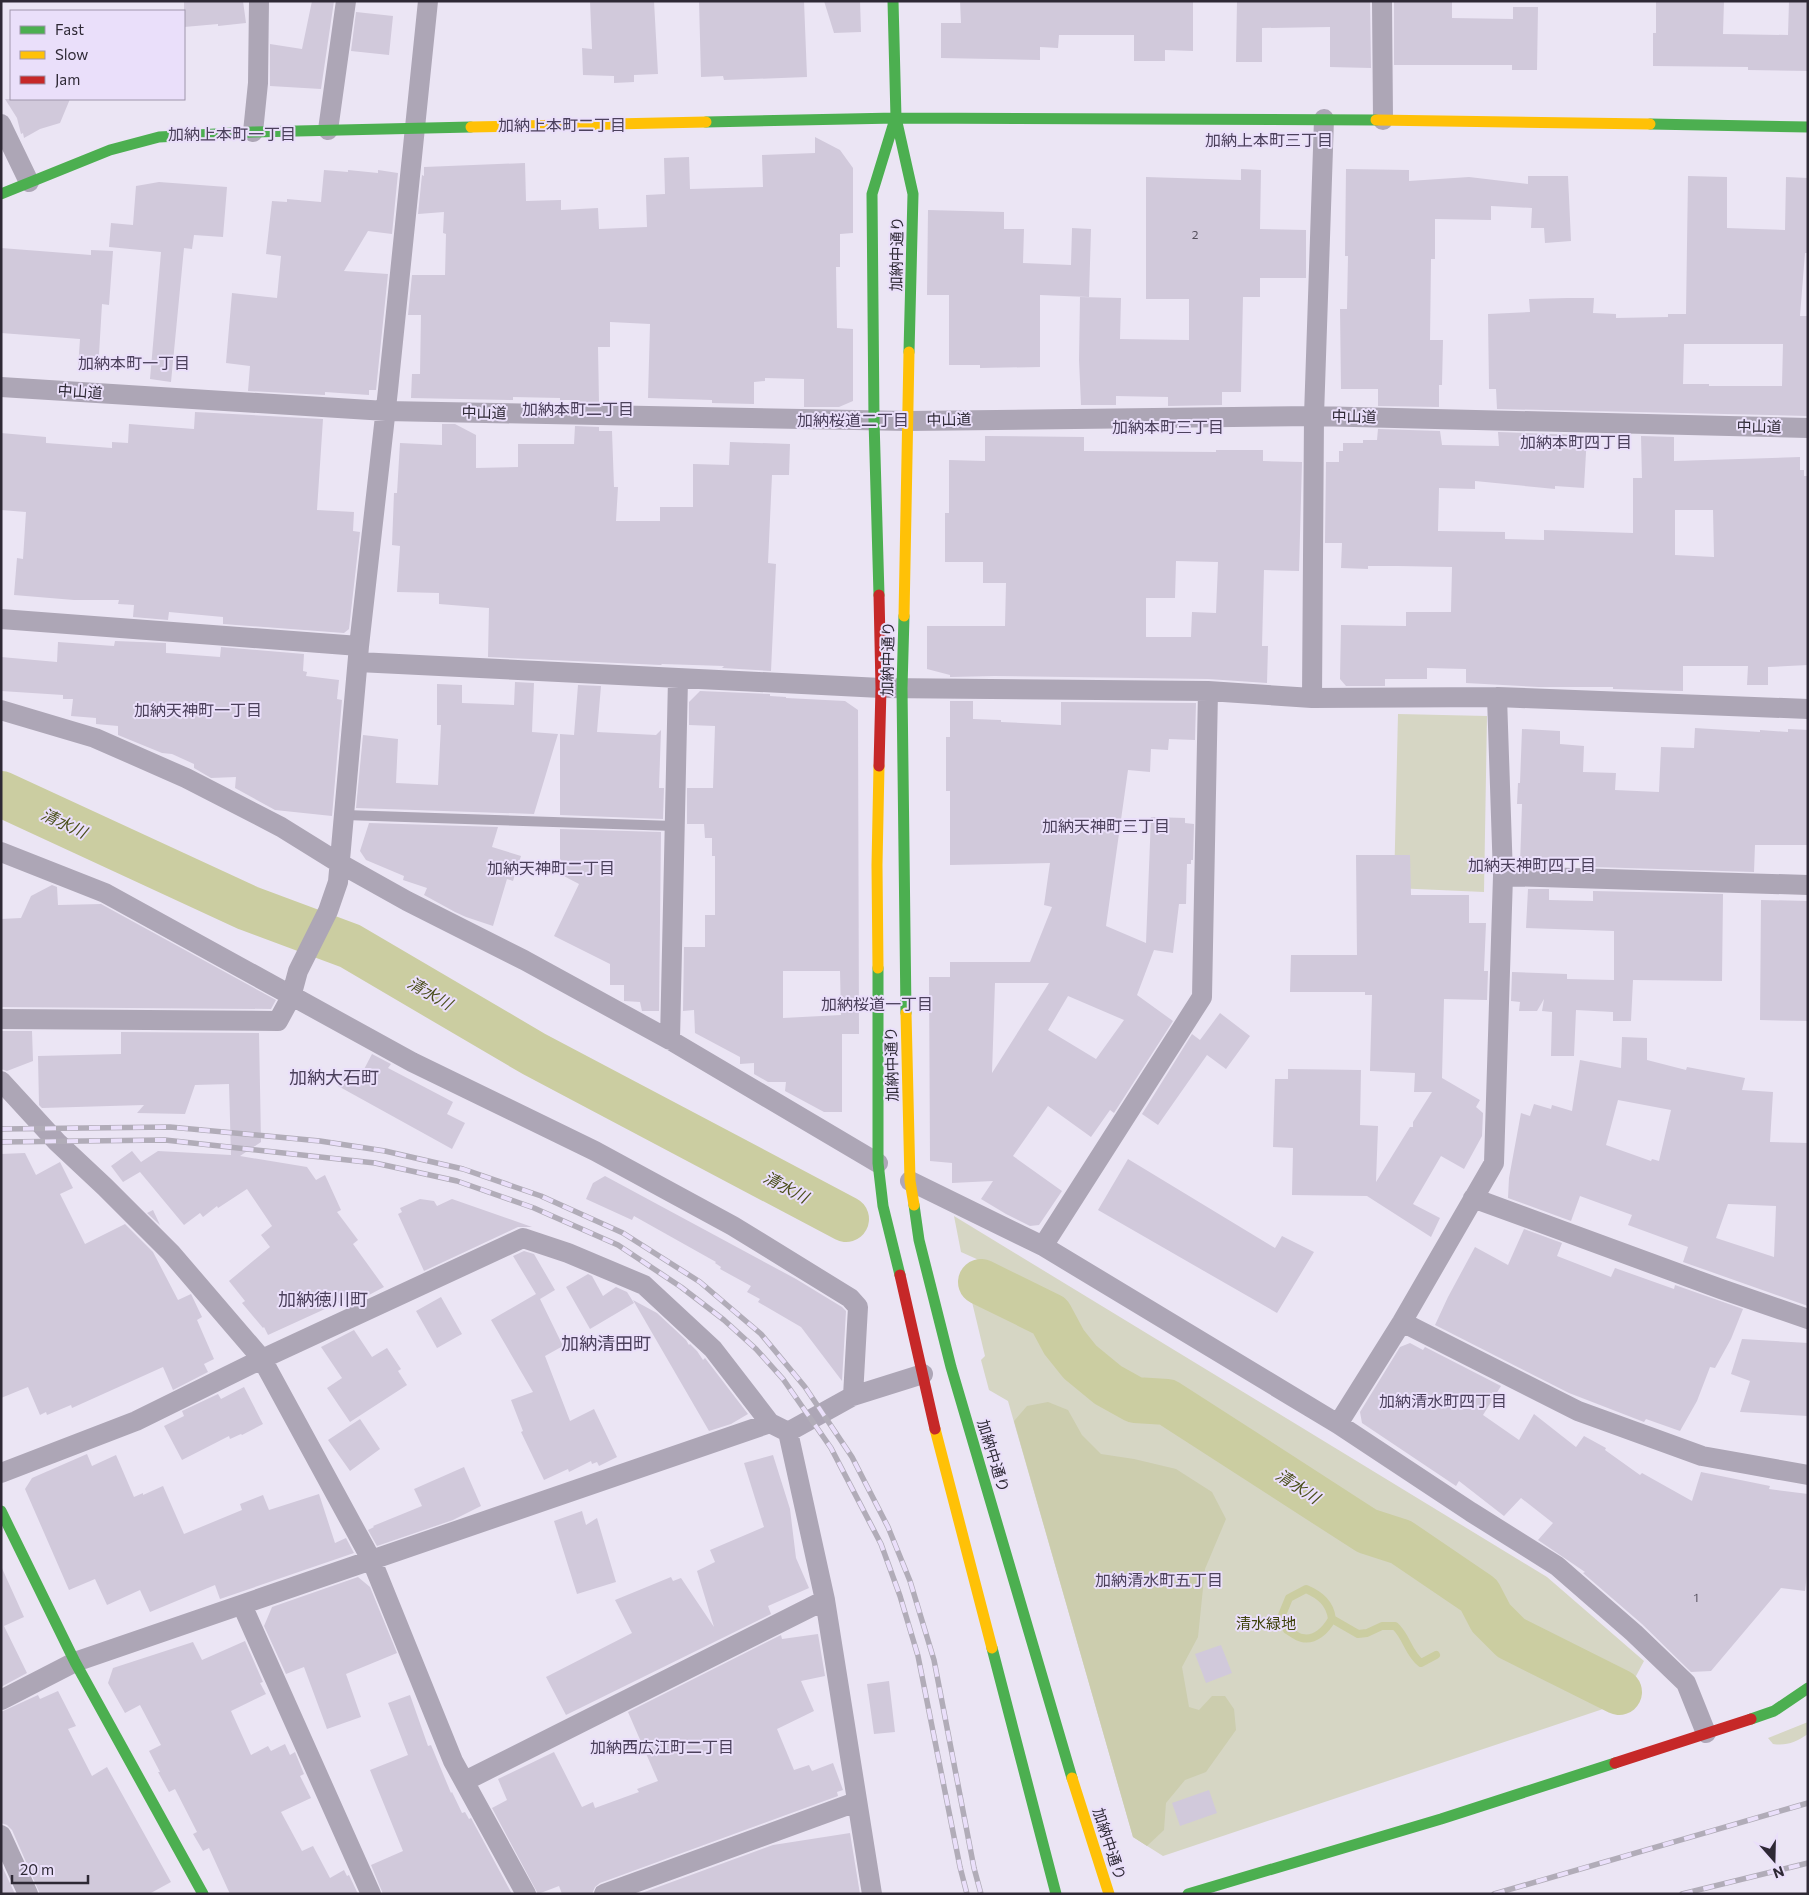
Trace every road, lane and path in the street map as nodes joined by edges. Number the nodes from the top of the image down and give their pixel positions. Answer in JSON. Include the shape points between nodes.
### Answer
{"nodes":[{"id":1,"x":259,"y":1,"type":"edge"},
{"id":2,"x":346,"y":1,"type":"edge"},
{"id":3,"x":428,"y":1,"type":"edge"},
{"id":4,"x":894,"y":1,"type":"edge"},
{"id":5,"x":1382,"y":1,"type":"edge"},
{"id":6,"x":896,"y":118,"type":"junction"},
{"id":7,"x":1324,"y":119,"type":"junction"},
{"id":8,"x":1383,"y":120,"type":"junction"},
{"id":9,"x":1,"y":124,"type":"edge"},
{"id":10,"x":1808,"y":127,"type":"edge"},
{"id":11,"x":415,"y":128,"type":"junction"},
{"id":12,"x":328,"y":130,"type":"junction"},
{"id":13,"x":253,"y":132,"type":"junction"},
{"id":14,"x":29,"y":182,"type":"junction"},
{"id":15,"x":1,"y":194,"type":"edge"},
{"id":16,"x":1,"y":387,"type":"edge"},
{"id":17,"x":386,"y":411,"type":"junction"},
{"id":18,"x":1314,"y":416,"type":"junction"},
{"id":19,"x":874,"y":420,"type":"junction"},
{"id":20,"x":908,"y":421,"type":"junction"},
{"id":21,"x":1808,"y":428,"type":"edge"},
{"id":22,"x":1,"y":619,"type":"edge"},
{"id":23,"x":358,"y":654,"type":"junction"},
{"id":24,"x":678,"y":679,"type":"junction"},
{"id":25,"x":881,"y":688,"type":"junction"},
{"id":26,"x":902,"y":688,"type":"junction"},
{"id":27,"x":1208,"y":691,"type":"junction"},
{"id":28,"x":1497,"y":697,"type":"junction"},
{"id":29,"x":1312,"y":698,"type":"junction"},
{"id":30,"x":1808,"y":709,"type":"edge"},
{"id":31,"x":1,"y":710,"type":"edge"},
{"id":32,"x":345,"y":815,"type":"junction"},
{"id":33,"x":674,"y":826,"type":"junction"},
{"id":34,"x":1,"y":852,"type":"edge"},
{"id":35,"x":339,"y":863,"type":"junction"},
{"id":36,"x":1503,"y":876,"type":"junction"},
{"id":37,"x":1808,"y":885,"type":"edge"},
{"id":38,"x":290,"y":996,"type":"junction"},
{"id":39,"x":1,"y":1019,"type":"edge"},
{"id":40,"x":670,"y":1040,"type":"junction"},
{"id":41,"x":1,"y":1081,"type":"edge"},
{"id":42,"x":878,"y":1163,"type":"junction"},
{"id":43,"x":910,"y":1181,"type":"junction"},
{"id":44,"x":1473,"y":1198,"type":"junction"},
{"id":45,"x":1044,"y":1246,"type":"junction"},
{"id":46,"x":1808,"y":1319,"type":"edge"},
{"id":47,"x":1402,"y":1322,"type":"junction"},
{"id":48,"x":262,"y":1360,"type":"junction"},
{"id":49,"x":923,"y":1374,"type":"junction"},
{"id":50,"x":853,"y":1396,"type":"junction"},
{"id":51,"x":1338,"y":1424,"type":"junction"},
{"id":52,"x":779,"y":1428,"type":"junction"},
{"id":53,"x":1,"y":1473,"type":"edge"},
{"id":54,"x":1808,"y":1475,"type":"edge"},
{"id":55,"x":1,"y":1511,"type":"edge"},
{"id":56,"x":372,"y":1561,"type":"junction"},
{"id":57,"x":825,"y":1600,"type":"junction"},
{"id":58,"x":242,"y":1605,"type":"junction"},
{"id":59,"x":75,"y":1662,"type":"junction"},
{"id":60,"x":1808,"y":1688,"type":"edge"},
{"id":61,"x":1,"y":1700,"type":"edge"},
{"id":62,"x":1706,"y":1733,"type":"junction"},
{"id":63,"x":465,"y":1781,"type":"junction"},
{"id":64,"x":856,"y":1802,"type":"junction"},
{"id":65,"x":1,"y":1835,"type":"edge"},
{"id":66,"x":28,"y":1894,"type":"edge"},
{"id":67,"x":203,"y":1894,"type":"edge"},
{"id":68,"x":371,"y":1894,"type":"edge"},
{"id":69,"x":526,"y":1894,"type":"edge"},
{"id":70,"x":604,"y":1894,"type":"edge"},
{"id":71,"x":872,"y":1894,"type":"edge"},
{"id":72,"x":1056,"y":1894,"type":"edge"},
{"id":73,"x":1109,"y":1894,"type":"edge"},
{"id":74,"x":1188,"y":1894,"type":"edge"}],
"edges":[{"from":1,"to":13,"type":"street","via":[[258,83]]},
{"from":2,"to":12,"type":"street"},
{"from":3,"to":11,"type":"street"},
{"from":4,"to":6,"type":"main road","name":"加納中通り"},
{"from":5,"to":8,"type":"street"},
{"from":6,"to":7,"type":"main road"},
{"from":6,"to":11,"type":"main road"},
{"from":6,"to":19,"type":"main road","name":"加納中通り","via":[[872,194]]},
{"from":6,"to":20,"type":"main road","name":"加納中通り","via":[[913,194]]},
{"from":7,"to":8,"type":"main road"},
{"from":7,"to":18,"type":"street"},
{"from":8,"to":10,"type":"main road"},
{"from":9,"to":14,"type":"street"},
{"from":11,"to":12,"type":"main road"},
{"from":11,"to":17,"type":"street"},
{"from":12,"to":13,"type":"main road"},
{"from":13,"to":14,"type":"main road","via":[[159,137],[110,150]]},
{"from":14,"to":15,"type":"main road"},
{"from":16,"to":17,"type":"street","name":"中山道"},
{"from":17,"to":19,"type":"street","name":"中山道"},
{"from":17,"to":23,"type":"street"},
{"from":18,"to":20,"type":"street","name":"中山道"},
{"from":18,"to":21,"type":"street","name":"中山道"},
{"from":18,"to":29,"type":"street"},
{"from":19,"to":20,"type":"street","name":"中山道"},
{"from":19,"to":25,"type":"main road","name":"加納中通り"},
{"from":20,"to":26,"type":"main road","name":"加納中通り"},
{"from":22,"to":23,"type":"street"},
{"from":23,"to":24,"type":"street"},
{"from":23,"to":32,"type":"street"},
{"from":24,"to":25,"type":"street"},
{"from":24,"to":33,"type":"street"},
{"from":25,"to":26,"type":"street"},
{"from":25,"to":42,"type":"main road","name":"加納中通り","via":[[877,865]]},
{"from":26,"to":27,"type":"street"},
{"from":26,"to":43,"type":"main road","name":"加納中通り"},
{"from":27,"to":29,"type":"street"},
{"from":27,"to":45,"type":"street","via":[[1202,997]]},
{"from":28,"to":29,"type":"street"},
{"from":28,"to":30,"type":"street"},
{"from":28,"to":36,"type":"street"},
{"from":31,"to":35,"type":"street","via":[[95,738],[186,778],[281,827]]},
{"from":32,"to":33,"type":"lane"},
{"from":32,"to":35,"type":"street"},
{"from":33,"to":40,"type":"street"},
{"from":34,"to":38,"type":"street","via":[[105,893]]},
{"from":35,"to":38,"type":"street","via":[[338,882],[328,911],[298,971]]},
{"from":35,"to":40,"type":"street"},
{"from":36,"to":37,"type":"street"},
{"from":36,"to":44,"type":"street","via":[[1494,1163]]},
{"from":38,"to":39,"type":"street","via":[[278,1021]]},
{"from":38,"to":50,"type":"street","via":[[412,1062],[595,1151],[733,1226],[850,1298],[858,1307]]},
{"from":40,"to":42,"type":"street"},
{"from":41,"to":48,"type":"street","via":[[57,1142],[170,1253]]},
{"from":42,"to":49,"type":"main road","name":"加納中通り","via":[[883,1206]]},
{"from":43,"to":45,"type":"street"},
{"from":43,"to":73,"type":"main road","name":"加納中通り","via":[[919,1240],[950,1367]]},
{"from":44,"to":46,"type":"street"},
{"from":44,"to":47,"type":"street"},
{"from":45,"to":51,"type":"street"},
{"from":47,"to":51,"type":"street"},
{"from":47,"to":54,"type":"street","via":[[1578,1412],[1702,1456]]},
{"from":48,"to":52,"type":"street","via":[[523,1238],[644,1285],[713,1349]]},
{"from":48,"to":53,"type":"street","via":[[136,1421]]},
{"from":48,"to":56,"type":"street"},
{"from":49,"to":50,"type":"street"},
{"from":49,"to":72,"type":"main road","name":"加納中通り"},
{"from":50,"to":52,"type":"street"},
{"from":51,"to":62,"type":"street","via":[[1557,1566],[1686,1682]]},
{"from":52,"to":56,"type":"street"},
{"from":52,"to":57,"type":"street"},
{"from":55,"to":59,"type":"main road"},
{"from":56,"to":58,"type":"street"},
{"from":56,"to":63,"type":"street","via":[[453,1760]]},
{"from":57,"to":63,"type":"street"},
{"from":57,"to":64,"type":"street"},
{"from":58,"to":59,"type":"street"},
{"from":58,"to":68,"type":"street"},
{"from":59,"to":61,"type":"street"},
{"from":59,"to":67,"type":"main road"},
{"from":60,"to":62,"type":"main road","via":[[1774,1711]]},
{"from":62,"to":74,"type":"main road","via":[[1441,1819]]},
{"from":63,"to":69,"type":"street"},
{"from":64,"to":70,"type":"street"},
{"from":64,"to":71,"type":"street"},
{"from":65,"to":66,"type":"street"}]}
